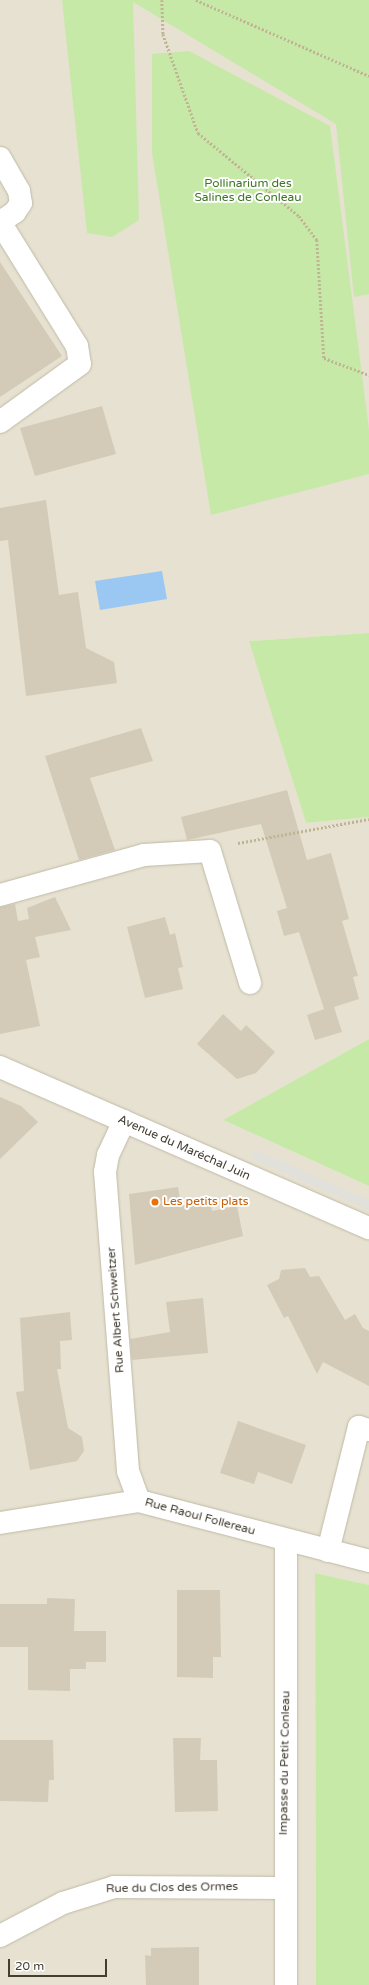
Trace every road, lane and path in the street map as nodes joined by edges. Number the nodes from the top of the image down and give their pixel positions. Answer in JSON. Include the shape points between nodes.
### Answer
{"nodes":[{"id":1,"x":162,"y":0,"type":"edge"},
{"id":2,"x":196,"y":0,"type":"edge"},
{"id":3,"x":369,"y":76,"type":"edge"},
{"id":4,"x":0,"y":158,"type":"edge"},
{"id":5,"x":0,"y":222,"type":"edge"},
{"id":6,"x":369,"y":375,"type":"edge"},
{"id":7,"x":0,"y":422,"type":"edge"},
{"id":8,"x":369,"y":819,"type":"edge"},
{"id":9,"x":210,"y":851,"type":"junction"},
{"id":10,"x":0,"y":896,"type":"edge"},
{"id":11,"x":250,"y":983,"type":"dead end"},
{"id":12,"x":0,"y":1067,"type":"edge"},
{"id":13,"x":124,"y":1120,"type":"junction"},
{"id":14,"x":369,"y":1228,"type":"edge"},
{"id":15,"x":369,"y":1430,"type":"edge"},
{"id":16,"x":139,"y":1501,"type":"junction"},
{"id":17,"x":0,"y":1523,"type":"edge"},
{"id":18,"x":286,"y":1540,"type":"junction"},
{"id":19,"x":328,"y":1550,"type":"junction"},
{"id":20,"x":369,"y":1561,"type":"edge"},
{"id":21,"x":284,"y":1888,"type":"junction"},
{"id":22,"x":0,"y":1936,"type":"edge"},
{"id":23,"x":286,"y":1985,"type":"edge"}],
"edges":[{"from":1,"to":6,"type":"path","via":[[163,34],[198,133],[299,216],[317,240],[324,358]]},
{"from":2,"to":3,"type":"path"},
{"from":4,"to":5,"type":"street","via":[[19,191],[21,203],[15,212]]},
{"from":5,"to":7,"type":"street","via":[[77,346],[80,364]]},
{"from":8,"to":9,"type":"path","via":[[255,838]]},
{"from":9,"to":10,"type":"street","via":[[144,855]]},
{"from":9,"to":11,"type":"street"},
{"from":12,"to":13,"type":"street","name":"Avenue du Maréchal Juin"},
{"from":13,"to":14,"type":"street","name":"Avenue du Maréchal Juin"},
{"from":13,"to":16,"type":"street","name":"Rue Albert Schweitzer","via":[[108,1155],[105,1172],[128,1471]]},
{"from":15,"to":19,"type":"street","via":[[359,1426]]},
{"from":16,"to":17,"type":"street","name":"Rue Raoul Follereau"},
{"from":16,"to":18,"type":"street","name":"Rue Raoul Follereau"},
{"from":18,"to":19,"type":"street","name":"Rue Raoul Follereau"},
{"from":18,"to":21,"type":"street","name":"Impasse du Petit Conleau"},
{"from":19,"to":20,"type":"street","name":"Rue Raoul Follereau"},
{"from":21,"to":22,"type":"street","name":"Rue du Clos des Ormes","via":[[114,1887],[63,1903]]},
{"from":21,"to":23,"type":"street","name":"Impasse du Petit Conleau"}]}
